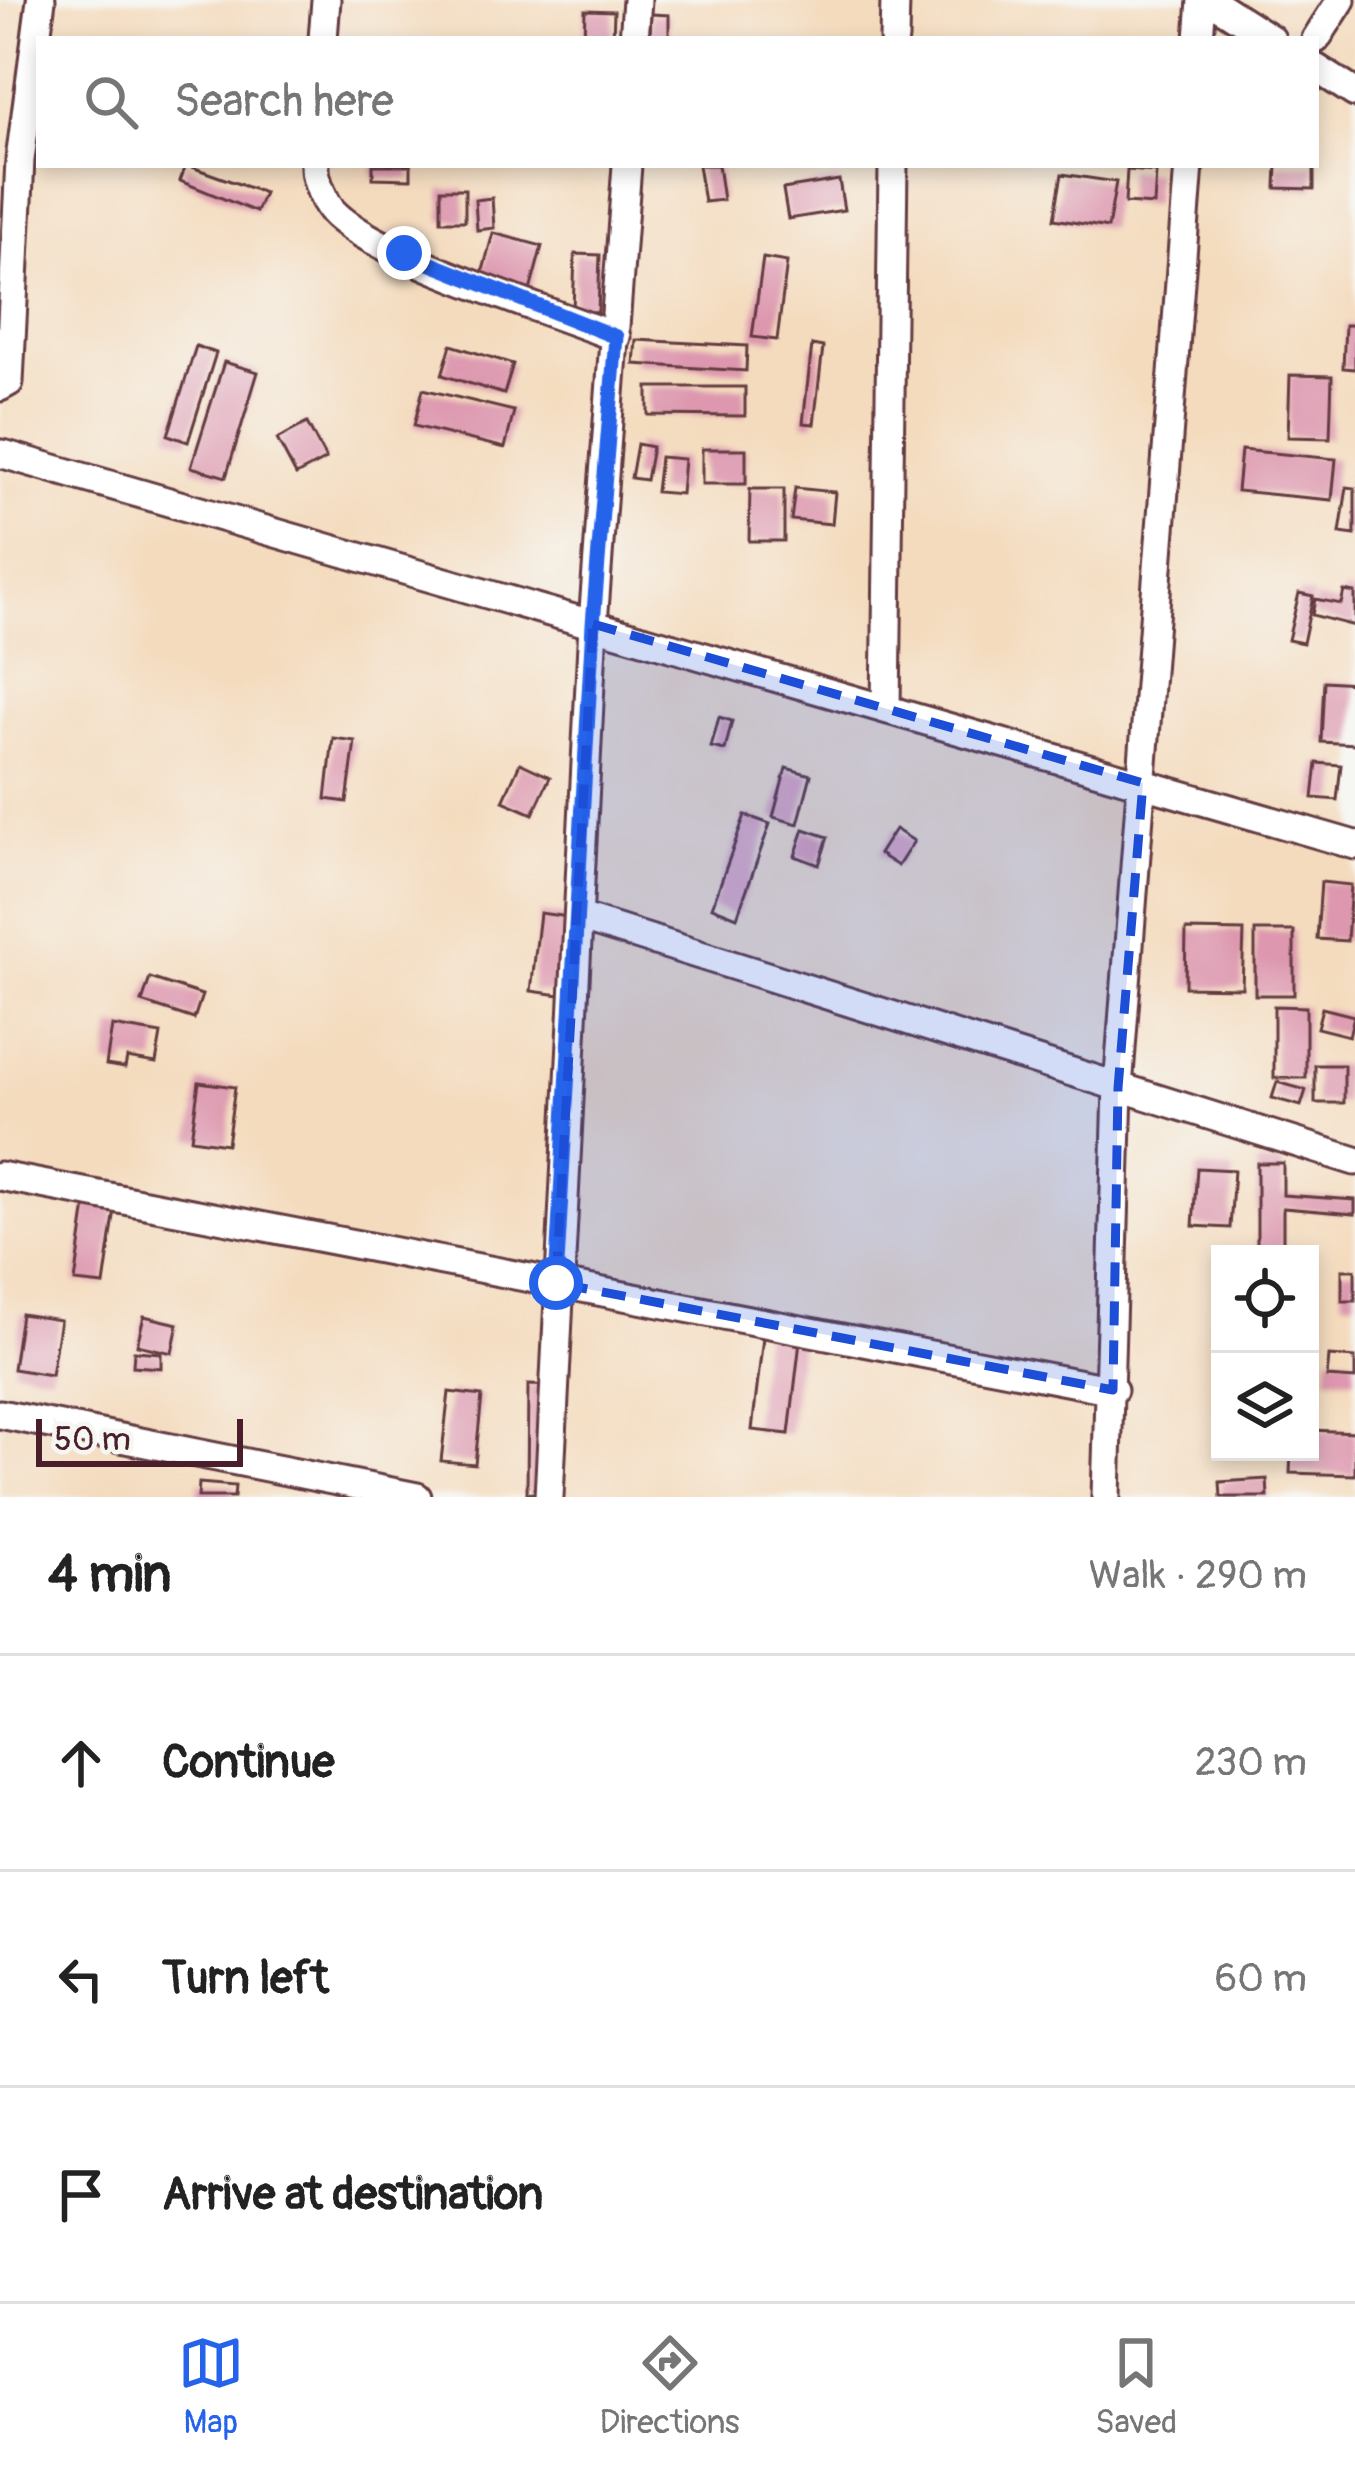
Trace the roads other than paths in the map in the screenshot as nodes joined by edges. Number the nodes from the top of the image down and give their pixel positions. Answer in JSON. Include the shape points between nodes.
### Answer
{"nodes":[{"id":1,"x":41,"y":0,"type":"edge"},
{"id":2,"x":326,"y":0,"type":"edge"},
{"id":3,"x":637,"y":0,"type":"edge"},
{"id":4,"x":895,"y":0,"type":"edge"},
{"id":5,"x":1206,"y":0,"type":"edge"},
{"id":6,"x":1341,"y":0,"type":"edge"},
{"id":7,"x":323,"y":36,"type":"edge"},
{"id":8,"x":634,"y":36,"type":"edge"},
{"id":9,"x":894,"y":36,"type":"edge"},
{"id":10,"x":1200,"y":36,"type":"edge"},
{"id":11,"x":1266,"y":36,"type":"edge"},
{"id":12,"x":1318,"y":36,"type":"edge"},
{"id":13,"x":1319,"y":70,"type":"edge"},
{"id":14,"x":1355,"y":93,"type":"edge"},
{"id":15,"x":10,"y":157,"type":"edge"},
{"id":16,"x":315,"y":168,"type":"edge"},
{"id":17,"x":627,"y":168,"type":"edge"},
{"id":18,"x":893,"y":168,"type":"edge"},
{"id":19,"x":1189,"y":168,"type":"edge"},
{"id":20,"x":616,"y":337,"type":"junction"},
{"id":21,"x":0,"y":386,"type":"edge"},
{"id":22,"x":3,"y":454,"type":"edge"},
{"id":23,"x":593,"y":624,"type":"junction"},
{"id":24,"x":886,"y":709,"type":"junction"},
{"id":25,"x":1143,"y":784,"type":"junction"},
{"id":26,"x":1355,"y":845,"type":"edge"},
{"id":27,"x":579,"y":917,"type":"junction"},
{"id":28,"x":1118,"y":1088,"type":"junction"},
{"id":29,"x":1355,"y":1161,"type":"edge"},
{"id":30,"x":0,"y":1176,"type":"edge"},
{"id":31,"x":556,"y":1283,"type":"junction"},
{"id":32,"x":1113,"y":1390,"type":"junction"},
{"id":33,"x":0,"y":1414,"type":"edge"},
{"id":34,"x":417,"y":1497,"type":"edge"},
{"id":35,"x":549,"y":1497,"type":"edge"},
{"id":36,"x":1106,"y":1497,"type":"edge"}],
"edges":[{"from":1,"to":15,"type":"street"},
{"from":2,"to":7,"type":"street"},
{"from":3,"to":8,"type":"street"},
{"from":4,"to":9,"type":"street"},
{"from":5,"to":10,"type":"street"},
{"from":5,"to":11,"type":"street"},
{"from":6,"to":12,"type":"street"},
{"from":13,"to":14,"type":"street"},
{"from":15,"to":21,"type":"street","via":[[9,382]]},
{"from":16,"to":20,"type":"street","via":[[334,214],[404,253]]},
{"from":17,"to":20,"type":"street"},
{"from":18,"to":24,"type":"street"},
{"from":19,"to":25,"type":"street"},
{"from":20,"to":23,"type":"street"},
{"from":22,"to":23,"type":"street"},
{"from":23,"to":24,"type":"street"},
{"from":23,"to":27,"type":"street"},
{"from":24,"to":25,"type":"street"},
{"from":25,"to":26,"type":"street"},
{"from":25,"to":28,"type":"street"},
{"from":27,"to":28,"type":"street"},
{"from":27,"to":31,"type":"street"},
{"from":28,"to":29,"type":"street"},
{"from":28,"to":32,"type":"street"},
{"from":30,"to":31,"type":"street"},
{"from":31,"to":32,"type":"street"},
{"from":31,"to":35,"type":"street"},
{"from":32,"to":36,"type":"street"},
{"from":33,"to":34,"type":"street"}]}
